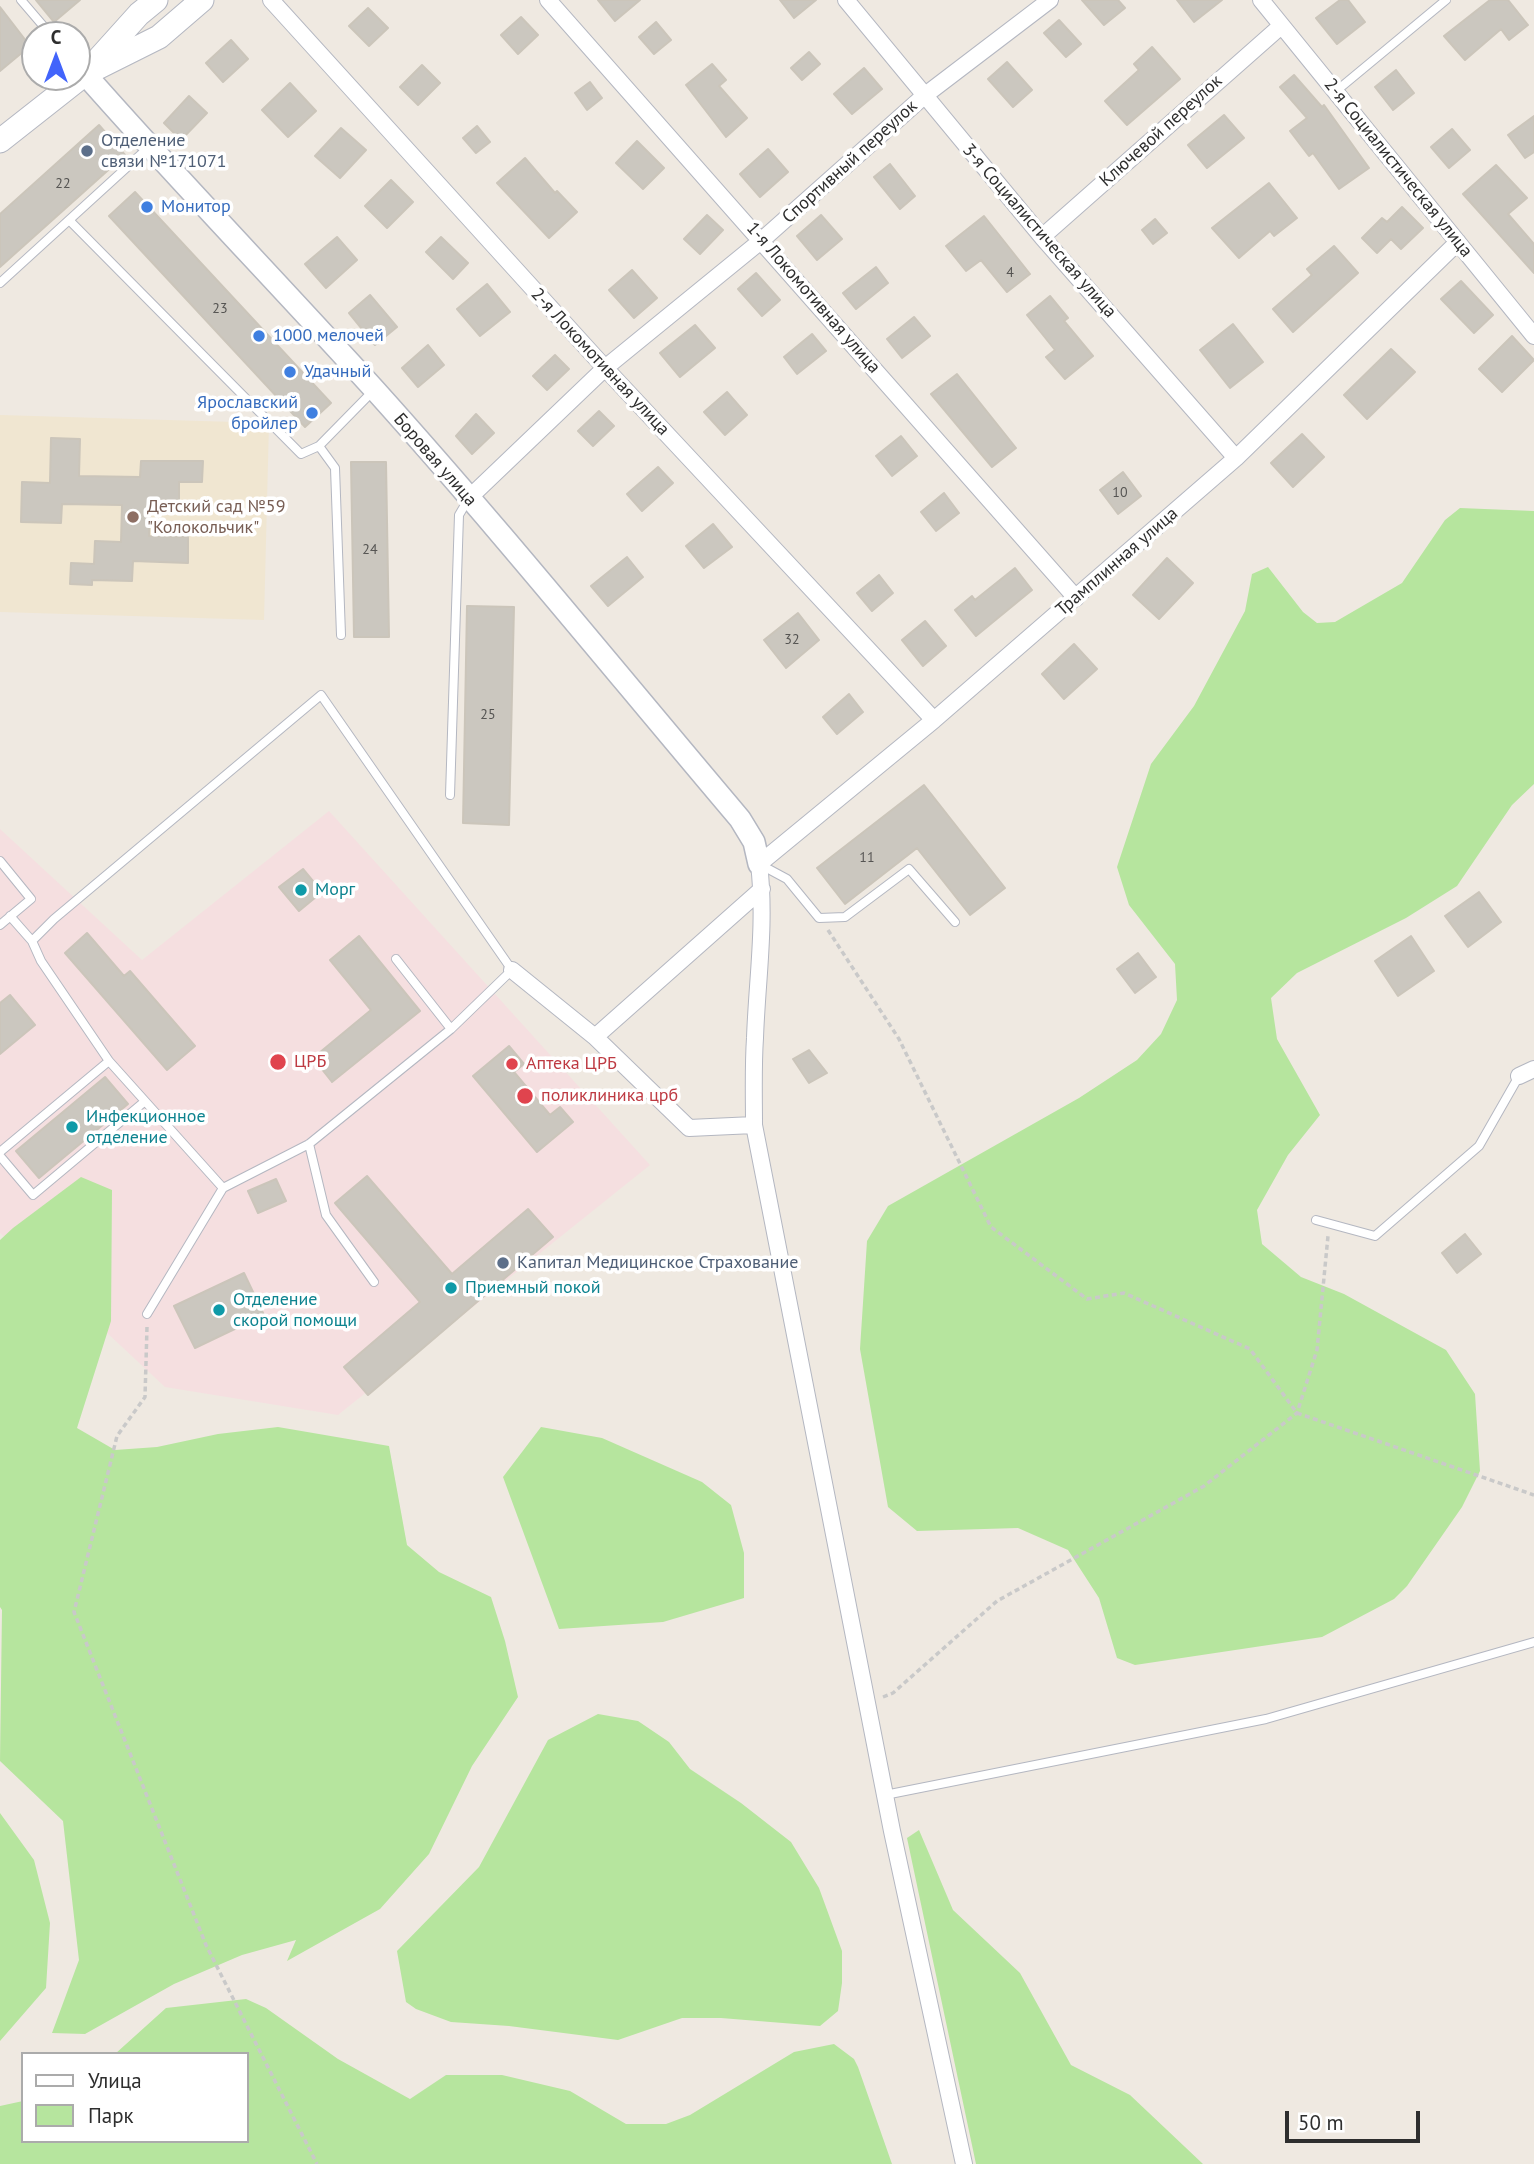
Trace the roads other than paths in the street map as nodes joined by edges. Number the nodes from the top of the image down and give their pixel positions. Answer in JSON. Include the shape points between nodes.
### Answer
{"nodes":[{"id":1,"x":21,"y":0,"type":"edge"},
{"id":2,"x":156,"y":0,"type":"edge"},
{"id":3,"x":202,"y":0,"type":"edge"},
{"id":4,"x":271,"y":0,"type":"edge"},
{"id":5,"x":548,"y":0,"type":"edge"},
{"id":6,"x":846,"y":0,"type":"edge"},
{"id":7,"x":1050,"y":0,"type":"edge"},
{"id":8,"x":1261,"y":0,"type":"edge"},
{"id":9,"x":1446,"y":0,"type":"edge"},
{"id":10,"x":39,"y":21,"type":"edge"},
{"id":11,"x":1281,"y":26,"type":"junction"},
{"id":12,"x":91,"y":60,"type":"edge"},
{"id":13,"x":91,"y":65,"type":"edge"},
{"id":14,"x":91,"y":80,"type":"edge"},
{"id":15,"x":56,"y":91,"type":"edge"},
{"id":16,"x":1335,"y":92,"type":"junction"},
{"id":17,"x":924,"y":96,"type":"junction"},
{"id":18,"x":0,"y":141,"type":"edge"},
{"id":19,"x":149,"y":147,"type":"junction"},
{"id":20,"x":69,"y":220,"type":"junction"},
{"id":21,"x":1042,"y":237,"type":"junction"},
{"id":22,"x":762,"y":240,"type":"junction"},
{"id":23,"x":1458,"y":242,"type":"junction"},
{"id":24,"x":0,"y":283,"type":"edge"},
{"id":25,"x":1534,"y":337,"type":"edge"},
{"id":26,"x":605,"y":368,"type":"junction"},
{"id":27,"x":374,"y":389,"type":"junction"},
{"id":28,"x":319,"y":446,"type":"junction"},
{"id":29,"x":1236,"y":458,"type":"junction"},
{"id":30,"x":468,"y":498,"type":"junction"},
{"id":31,"x":1076,"y":598,"type":"junction"},
{"id":32,"x":341,"y":635,"type":"dead end"},
{"id":33,"x":934,"y":720,"type":"junction"},
{"id":34,"x":450,"y":795,"type":"dead end"},
{"id":35,"x":0,"y":861,"type":"edge"},
{"id":36,"x":759,"y":864,"type":"junction"},
{"id":37,"x":762,"y":889,"type":"junction"},
{"id":38,"x":10,"y":916,"type":"junction"},
{"id":39,"x":955,"y":922,"type":"dead end"},
{"id":40,"x":0,"y":925,"type":"edge"},
{"id":41,"x":32,"y":941,"type":"junction"},
{"id":42,"x":396,"y":959,"type":"dead end"},
{"id":43,"x":512,"y":970,"type":"junction"},
{"id":44,"x":451,"y":1029,"type":"junction"},
{"id":45,"x":595,"y":1037,"type":"junction"},
{"id":46,"x":109,"y":1061,"type":"junction"},
{"id":47,"x":1534,"y":1069,"type":"edge"},
{"id":48,"x":1519,"y":1076,"type":"joint"},
{"id":49,"x":144,"y":1102,"type":"junction"},
{"id":50,"x":754,"y":1125,"type":"junction"},
{"id":51,"x":309,"y":1144,"type":"junction"},
{"id":52,"x":0,"y":1154,"type":"edge"},
{"id":53,"x":223,"y":1188,"type":"junction"},
{"id":54,"x":1316,"y":1220,"type":"dead end"},
{"id":55,"x":374,"y":1282,"type":"dead end"},
{"id":56,"x":147,"y":1314,"type":"road end"},
{"id":57,"x":1534,"y":1642,"type":"edge"},
{"id":58,"x":885,"y":1795,"type":"junction"},
{"id":59,"x":964,"y":2164,"type":"edge"}],
"edges":[{"from":1,"to":10,"type":"lane"},
{"from":2,"to":12,"type":"main road"},
{"from":3,"to":13,"type":"main road","via":[[159,37]]},
{"from":4,"to":26,"type":"street","name":"2-я Локомотивная улица"},
{"from":5,"to":22,"type":"street","name":"1-я Локомотивная улица"},
{"from":6,"to":17,"type":"street","name":"3-я Социалистическая улица"},
{"from":7,"to":17,"type":"street","name":"Спортивный переулок"},
{"from":8,"to":11,"type":"street","name":"2-я Социалистическая улица"},
{"from":9,"to":16,"type":"lane"},
{"from":11,"to":16,"type":"street","name":"2-я Социалистическая улица"},
{"from":11,"to":21,"type":"street","name":"Ключевой переулок"},
{"from":14,"to":19,"type":"street","name":"Боровая улица"},
{"from":15,"to":18,"type":"main road"},
{"from":16,"to":23,"type":"street","name":"2-я Социалистическая улица"},
{"from":17,"to":21,"type":"street","name":"3-я Социалистическая улица"},
{"from":17,"to":22,"type":"street","name":"Спортивный переулок"},
{"from":19,"to":20,"type":"lane"},
{"from":19,"to":27,"type":"street","name":"Боровая улица"},
{"from":20,"to":24,"type":"lane"},
{"from":20,"to":28,"type":"lane","via":[[301,454]]},
{"from":21,"to":29,"type":"street","name":"3-я Социалистическая улица"},
{"from":22,"to":26,"type":"street","name":"Спортивный переулок"},
{"from":22,"to":31,"type":"street","name":"1-я Локомотивная улица"},
{"from":23,"to":25,"type":"street","name":"2-я Социалистическая улица"},
{"from":23,"to":29,"type":"street","name":"Трамплинная улица"},
{"from":26,"to":30,"type":"street","name":"Спортивный переулок"},
{"from":26,"to":33,"type":"street","name":"2-я Локомотивная улица"},
{"from":27,"to":28,"type":"lane"},
{"from":27,"to":30,"type":"street","name":"Боровая улица"},
{"from":28,"to":32,"type":"lane","via":[[335,468]]},
{"from":29,"to":31,"type":"street","name":"Трамплинная улица"},
{"from":30,"to":34,"type":"lane","via":[[459,515]]},
{"from":30,"to":36,"type":"street","name":"Боровая улица","via":[[740,819],[754,842]]},
{"from":31,"to":33,"type":"street","name":"Трамплинная улица"},
{"from":33,"to":36,"type":"street","name":"Трамплинная улица"},
{"from":35,"to":38,"type":"lane","via":[[31,898]]},
{"from":36,"to":37,"type":"street"},
{"from":36,"to":39,"type":"lane","via":[[787,879],[819,918],[845,917],[909,869]]},
{"from":37,"to":45,"type":"street"},
{"from":37,"to":50,"type":"street"},
{"from":38,"to":40,"type":"lane"},
{"from":38,"to":41,"type":"lane"},
{"from":41,"to":43,"type":"lane","via":[[321,695]]},
{"from":41,"to":46,"type":"lane"},
{"from":42,"to":44,"type":"lane"},
{"from":43,"to":44,"type":"lane"},
{"from":43,"to":45,"type":"street"},
{"from":44,"to":51,"type":"lane"},
{"from":45,"to":50,"type":"street","via":[[690,1128]]},
{"from":46,"to":49,"type":"lane"},
{"from":46,"to":52,"type":"lane"},
{"from":47,"to":48,"type":"street"},
{"from":48,"to":54,"type":"lane","via":[[1479,1146],[1375,1236]]},
{"from":49,"to":52,"type":"lane","via":[[33,1195]]},
{"from":49,"to":53,"type":"lane"},
{"from":50,"to":58,"type":"street"},
{"from":51,"to":53,"type":"lane"},
{"from":51,"to":55,"type":"lane","via":[[326,1215]]},
{"from":53,"to":56,"type":"lane"},
{"from":57,"to":58,"type":"lane","via":[[1266,1719]]},
{"from":58,"to":59,"type":"street"}]}
